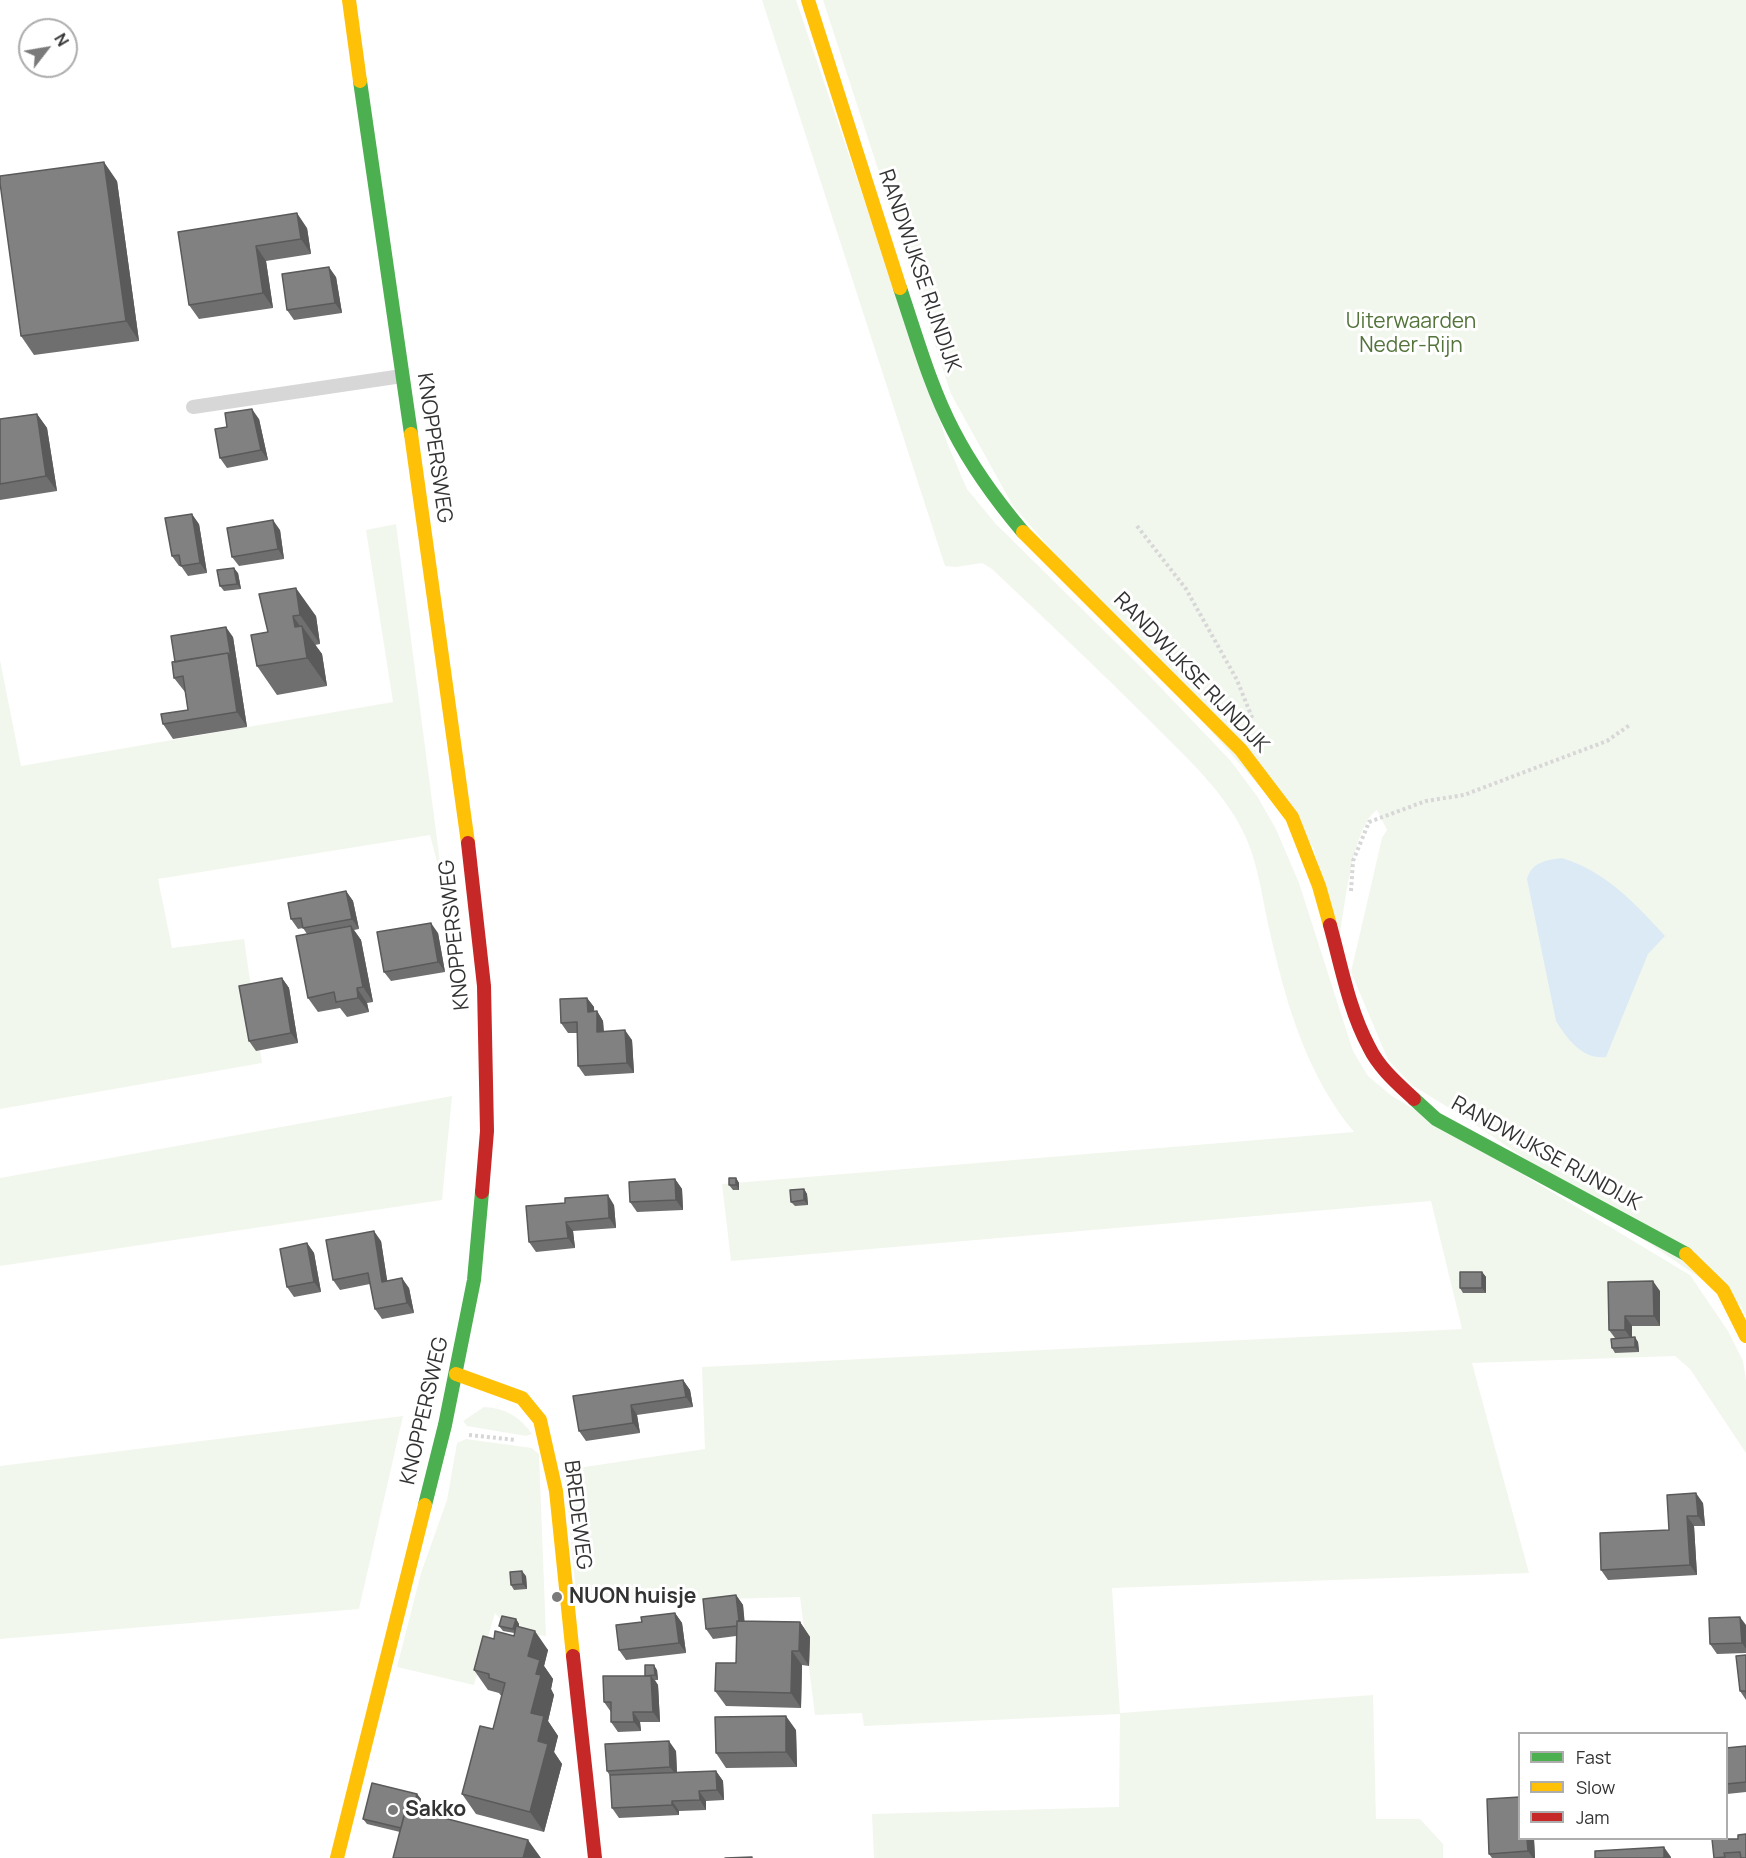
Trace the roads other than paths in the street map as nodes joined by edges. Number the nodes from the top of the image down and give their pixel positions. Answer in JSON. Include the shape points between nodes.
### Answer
{"nodes":[{"id":1,"x":349,"y":0,"type":"edge"},
{"id":2,"x":808,"y":0,"type":"edge"},
{"id":3,"x":403,"y":375,"type":"junction"},
{"id":4,"x":193,"y":406,"type":"dead end"},
{"id":5,"x":1746,"y":1336,"type":"edge"},
{"id":6,"x":456,"y":1374,"type":"junction"},
{"id":7,"x":337,"y":1858,"type":"edge"},
{"id":8,"x":595,"y":1858,"type":"edge"}],
"edges":[{"from":1,"to":3,"type":"street","name":"KNOPPERSWEG"},
{"from":2,"to":5,"type":"street","name":"RANDWIJKSE RIJNDIJK","via":[[921,349],[952,429],[989,491],[1036,547],[1241,750],[1292,817],[1319,886],[1351,1001],[1369,1048],[1393,1080],[1436,1119],[1691,1257],[1723,1290]]},
{"from":3,"to":4,"type":"lane"},
{"from":3,"to":6,"type":"street","name":"KNOPPERSWEG","via":[[464,811],[484,986],[488,1131],[474,1280]]},
{"from":6,"to":7,"type":"street","name":"KNOPPERSWEG"},
{"from":6,"to":8,"type":"street","name":"BREDEWEG","via":[[522,1398],[540,1420],[556,1491]]}]}
